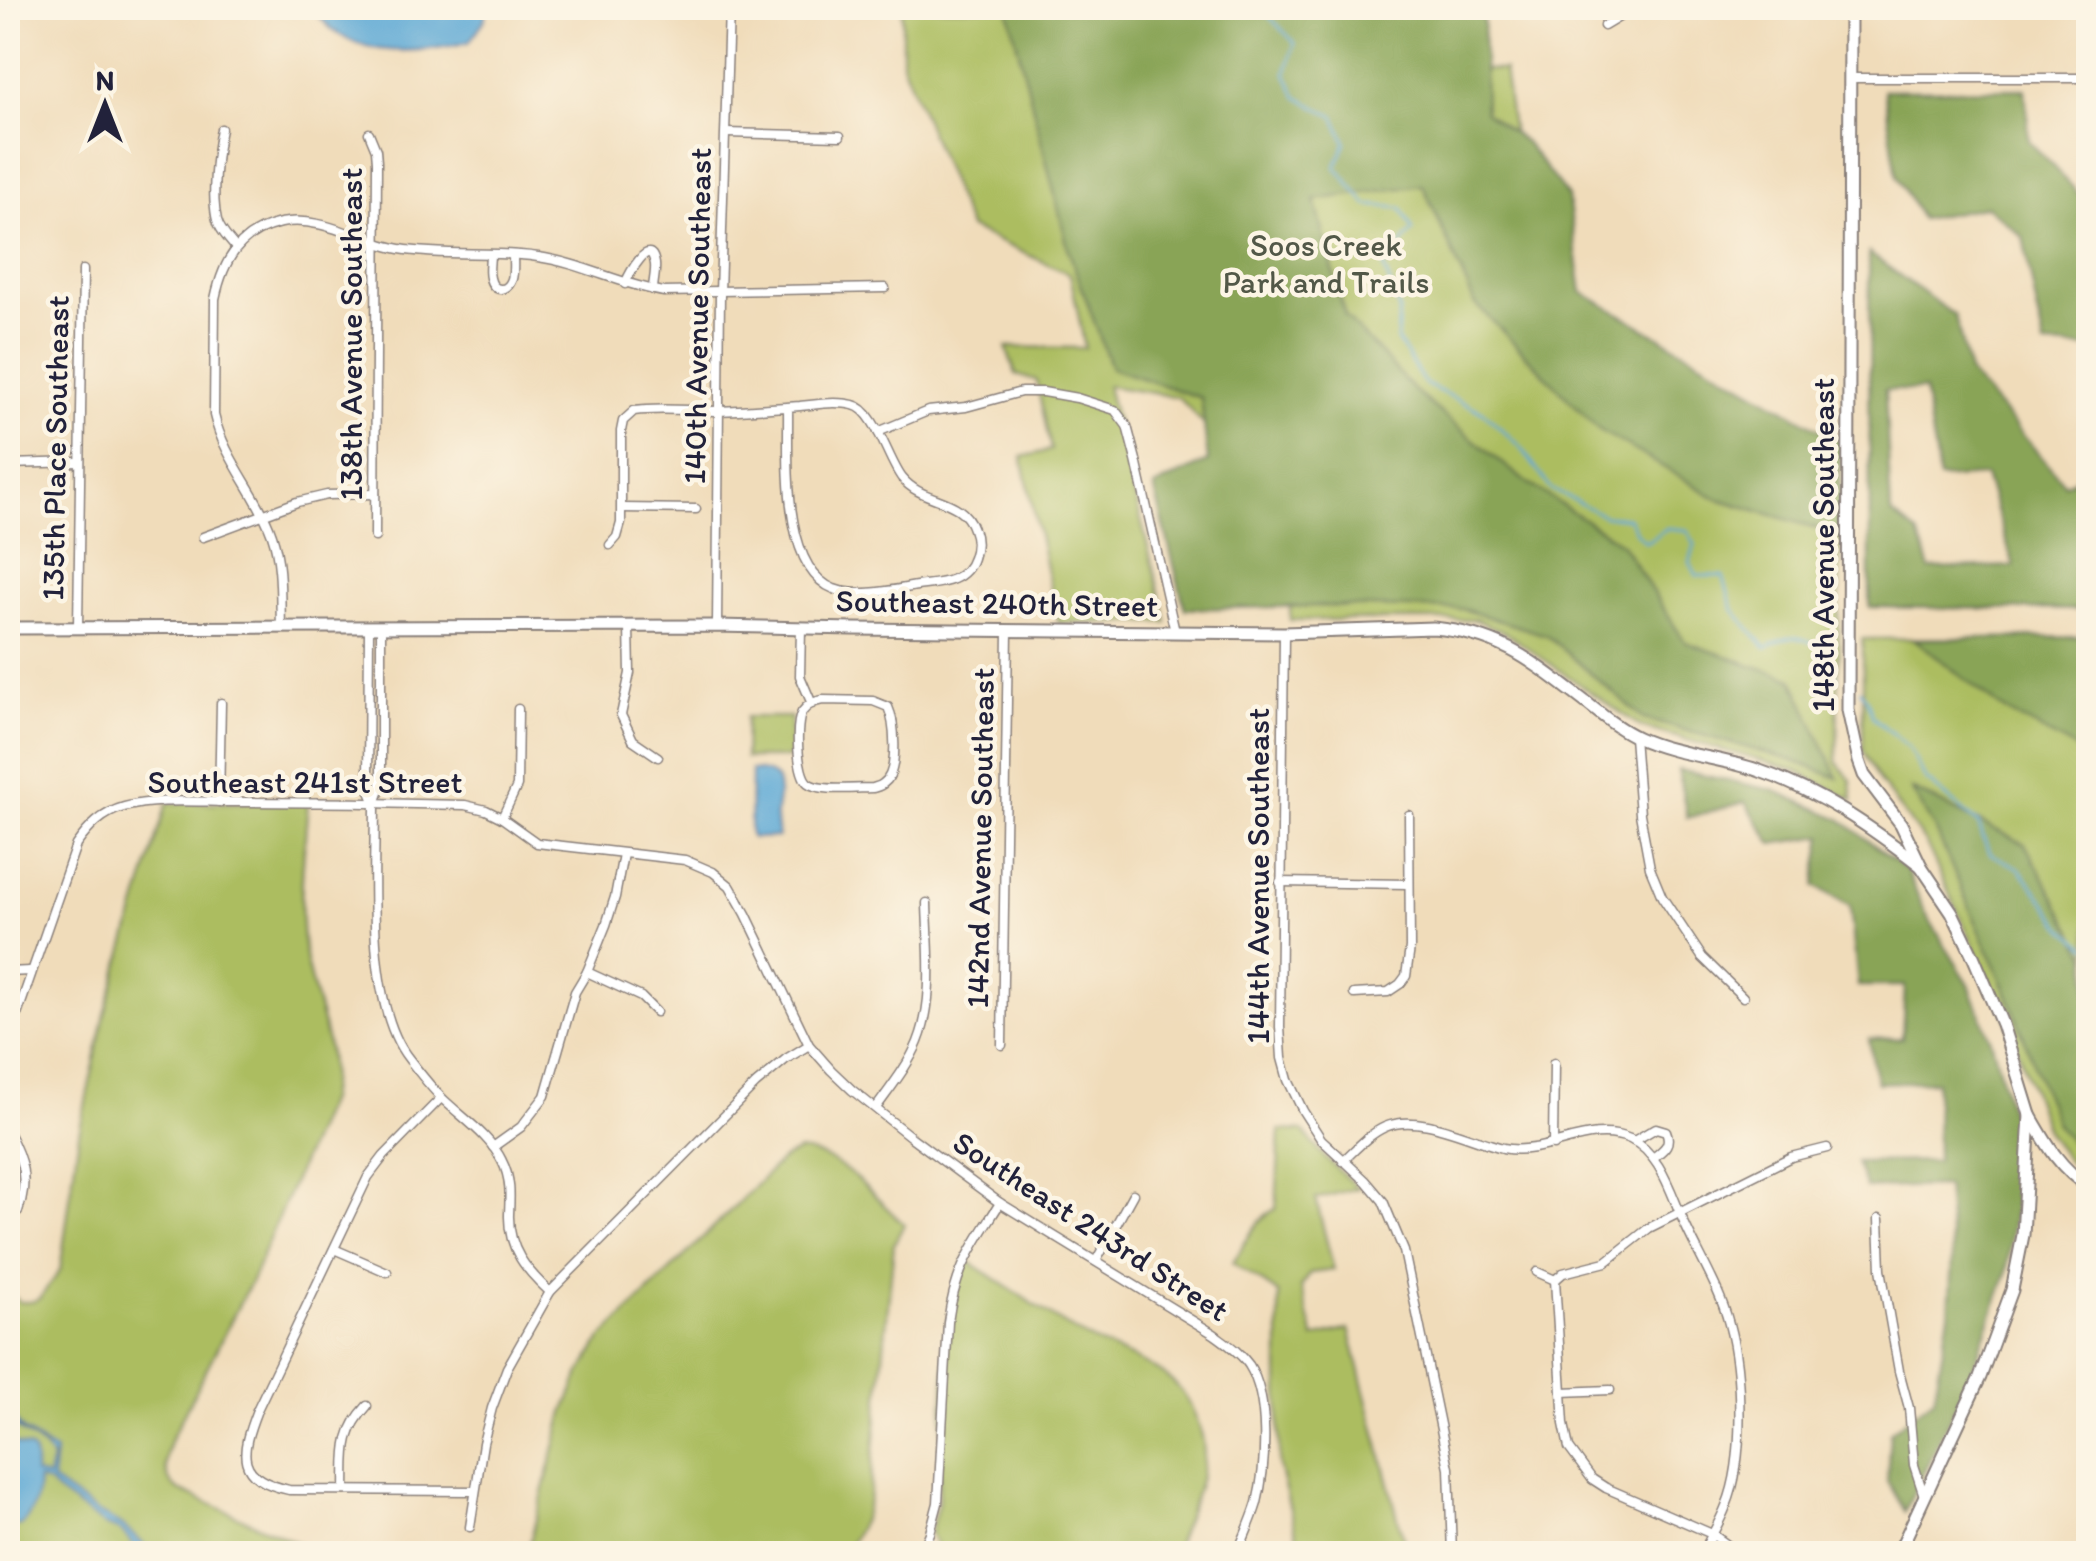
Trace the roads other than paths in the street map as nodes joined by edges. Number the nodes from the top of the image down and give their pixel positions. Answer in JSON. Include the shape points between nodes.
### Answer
{"nodes":[{"id":1,"x":729,"y":8,"type":"edge"},
{"id":2,"x":1634,"y":8,"type":"edge"},
{"id":3,"x":1850,"y":8,"type":"edge"},
{"id":4,"x":1604,"y":26,"type":"dead end"},
{"id":5,"x":1850,"y":78,"type":"junction"},
{"id":6,"x":2088,"y":78,"type":"edge"},
{"id":7,"x":221,"y":129,"type":"dead end"},
{"id":8,"x":369,"y":133,"type":"dead end"},
{"id":9,"x":726,"y":134,"type":"junction"},
{"id":10,"x":840,"y":136,"type":"dead end"},
{"id":11,"x":376,"y":243,"type":"junction"},
{"id":12,"x":235,"y":247,"type":"junction"},
{"id":13,"x":490,"y":254,"type":"junction"},
{"id":14,"x":513,"y":255,"type":"junction"},
{"id":15,"x":83,"y":270,"type":"dead end"},
{"id":16,"x":625,"y":284,"type":"junction"},
{"id":17,"x":885,"y":288,"type":"dead end"},
{"id":18,"x":652,"y":290,"type":"junction"},
{"id":19,"x":720,"y":293,"type":"junction"},
{"id":20,"x":788,"y":407,"type":"junction"},
{"id":21,"x":718,"y":411,"type":"junction"},
{"id":22,"x":878,"y":432,"type":"junction"},
{"id":23,"x":79,"y":462,"type":"junction"},
{"id":24,"x":8,"y":464,"type":"edge"},
{"id":25,"x":375,"y":494,"type":"junction"},
{"id":26,"x":622,"y":508,"type":"junction"},
{"id":27,"x":696,"y":509,"type":"dead end"},
{"id":28,"x":264,"y":515,"type":"junction"},
{"id":29,"x":203,"y":537,"type":"dead end"},
{"id":30,"x":375,"y":537,"type":"dead end"},
{"id":31,"x":610,"y":545,"type":"dead end"},
{"id":32,"x":717,"y":626,"type":"junction"},
{"id":33,"x":629,"y":627,"type":"junction"},
{"id":34,"x":8,"y":628,"type":"edge"},
{"id":35,"x":78,"y":628,"type":"junction"},
{"id":36,"x":281,"y":628,"type":"junction"},
{"id":37,"x":375,"y":628,"type":"junction"},
{"id":38,"x":801,"y":628,"type":"junction"},
{"id":39,"x":1008,"y":631,"type":"junction"},
{"id":40,"x":1175,"y":632,"type":"junction"},
{"id":41,"x":1284,"y":632,"type":"junction"},
{"id":42,"x":221,"y":703,"type":"dead end"},
{"id":43,"x":812,"y":704,"type":"junction"},
{"id":44,"x":518,"y":709,"type":"dead end"},
{"id":45,"x":1634,"y":737,"type":"junction"},
{"id":46,"x":658,"y":757,"type":"dead end"},
{"id":47,"x":219,"y":802,"type":"junction"},
{"id":48,"x":374,"y":804,"type":"junction"},
{"id":49,"x":1409,"y":815,"type":"dead end"},
{"id":50,"x":502,"y":818,"type":"junction"},
{"id":51,"x":623,"y":854,"type":"junction"},
{"id":52,"x":1921,"y":866,"type":"junction"},
{"id":53,"x":1280,"y":882,"type":"junction"},
{"id":54,"x":1408,"y":884,"type":"junction"},
{"id":55,"x":928,"y":903,"type":"dead end"},
{"id":56,"x":8,"y":972,"type":"edge"},
{"id":57,"x":30,"y":972,"type":"junction"},
{"id":58,"x":587,"y":972,"type":"junction"},
{"id":59,"x":1354,"y":994,"type":"dead end"},
{"id":60,"x":1743,"y":997,"type":"dead end"},
{"id":61,"x":656,"y":1012,"type":"dead end"},
{"id":62,"x":8,"y":1041,"type":"edge"},
{"id":63,"x":808,"y":1045,"type":"junction"},
{"id":64,"x":1002,"y":1045,"type":"dead end"},
{"id":65,"x":1554,"y":1064,"type":"dead end"},
{"id":66,"x":441,"y":1098,"type":"junction"},
{"id":67,"x":876,"y":1108,"type":"junction"},
{"id":68,"x":2030,"y":1115,"type":"junction"},
{"id":69,"x":8,"y":1132,"type":"edge"},
{"id":70,"x":1634,"y":1141,"type":"junction"},
{"id":71,"x":1554,"y":1145,"type":"junction"},
{"id":72,"x":493,"y":1147,"type":"junction"},
{"id":73,"x":1827,"y":1148,"type":"dead end"},
{"id":74,"x":1653,"y":1158,"type":"junction"},
{"id":75,"x":1344,"y":1160,"type":"junction"},
{"id":76,"x":2088,"y":1186,"type":"edge"},
{"id":77,"x":1133,"y":1194,"type":"dead end"},
{"id":78,"x":1000,"y":1203,"type":"junction"},
{"id":79,"x":18,"y":1211,"type":"dead end"},
{"id":80,"x":1680,"y":1212,"type":"junction"},
{"id":81,"x":1879,"y":1219,"type":"dead end"},
{"id":82,"x":334,"y":1248,"type":"junction"},
{"id":83,"x":1096,"y":1261,"type":"junction"},
{"id":84,"x":386,"y":1272,"type":"dead end"},
{"id":85,"x":1537,"y":1272,"type":"dead end"},
{"id":86,"x":1556,"y":1280,"type":"junction"},
{"id":87,"x":550,"y":1292,"type":"junction"},
{"id":88,"x":1610,"y":1390,"type":"dead end"},
{"id":89,"x":1562,"y":1392,"type":"junction"},
{"id":90,"x":367,"y":1406,"type":"dead end"},
{"id":91,"x":345,"y":1490,"type":"junction"},
{"id":92,"x":476,"y":1490,"type":"junction"},
{"id":93,"x":1924,"y":1496,"type":"junction"},
{"id":94,"x":470,"y":1527,"type":"dead end"},
{"id":95,"x":1712,"y":1534,"type":"junction"},
{"id":96,"x":920,"y":1554,"type":"edge"},
{"id":97,"x":1237,"y":1554,"type":"edge"},
{"id":98,"x":1452,"y":1554,"type":"edge"},
{"id":99,"x":1702,"y":1554,"type":"edge"},
{"id":100,"x":1740,"y":1554,"type":"edge"},
{"id":101,"x":1898,"y":1554,"type":"edge"}],
"edges":[{"from":1,"to":9,"type":"street","name":"140th Avenue Southeast"},
{"from":2,"to":4,"type":"street"},
{"from":3,"to":5,"type":"main road","name":"148th Avenue Southeast"},
{"from":5,"to":6,"type":"street"},
{"from":5,"to":52,"type":"main road","name":"148th Avenue Southeast","via":[[1848,710],[1864,775],[1901,824]]},
{"from":7,"to":12,"type":"street","via":[[217,219]]},
{"from":8,"to":11,"type":"street","name":"138th Avenue Southeast","via":[[377,162]]},
{"from":9,"to":10,"type":"street"},
{"from":9,"to":19,"type":"street","name":"140th Avenue Southeast"},
{"from":11,"to":12,"type":"street","via":[[298,221],[277,224]]},
{"from":11,"to":13,"type":"street"},
{"from":11,"to":25,"type":"street","name":"138th Avenue Southeast"},
{"from":12,"to":28,"type":"street","via":[[215,299],[214,415]]},
{"from":13,"to":14,"type":"street"},
{"from":13,"to":14,"type":"street","via":[[491,283],[501,290],[512,277]]},
{"from":14,"to":16,"type":"street","via":[[541,257]]},
{"from":15,"to":23,"type":"street","name":"135th Place Southeast"},
{"from":16,"to":18,"type":"street"},
{"from":16,"to":18,"type":"street","via":[[646,254],[655,261]]},
{"from":17,"to":19,"type":"street"},
{"from":18,"to":19,"type":"street"},
{"from":19,"to":21,"type":"street","name":"140th Avenue Southeast"},
{"from":20,"to":21,"type":"street"},
{"from":20,"to":22,"type":"street","via":[[851,404],[869,415]]},
{"from":20,"to":22,"type":"street","via":[[794,525],[806,561],[824,583],[849,592],[892,592],[961,576],[977,542],[972,524],[957,506],[911,487]]},
{"from":21,"to":26,"type":"street","via":[[628,415],[621,430]]},
{"from":21,"to":32,"type":"street","name":"140th Avenue Southeast"},
{"from":22,"to":40,"type":"street","via":[[928,411],[1021,392],[1115,410],[1127,426]]},
{"from":23,"to":24,"type":"street"},
{"from":23,"to":35,"type":"street","name":"135th Place Southeast"},
{"from":25,"to":28,"type":"street","via":[[327,495]]},
{"from":25,"to":30,"type":"street","name":"138th Avenue Southeast"},
{"from":26,"to":27,"type":"street"},
{"from":26,"to":31,"type":"street"},
{"from":28,"to":29,"type":"street"},
{"from":28,"to":36,"type":"street","via":[[277,557]]},
{"from":32,"to":33,"type":"main road","name":"Southeast 240th Street"},
{"from":32,"to":38,"type":"main road","name":"Southeast 240th Street"},
{"from":33,"to":37,"type":"main road","name":"Southeast 240th Street"},
{"from":33,"to":46,"type":"street","via":[[622,720],[633,740]]},
{"from":34,"to":35,"type":"main road","name":"Southeast 240th Street"},
{"from":35,"to":36,"type":"main road","name":"Southeast 240th Street"},
{"from":36,"to":37,"type":"main road","name":"Southeast 240th Street"},
{"from":37,"to":48,"type":"street","via":[[368,786]]},
{"from":38,"to":39,"type":"main road","name":"Southeast 240th Street"},
{"from":38,"to":43,"type":"street","via":[[800,676]]},
{"from":39,"to":40,"type":"main road","name":"Southeast 240th Street"},
{"from":39,"to":64,"type":"street","name":"142nd Avenue Southeast"},
{"from":40,"to":41,"type":"main road","name":"Southeast 240th Street"},
{"from":41,"to":45,"type":"main road","name":"Southeast 240th Street","via":[[1433,628],[1485,637],[1525,656]]},
{"from":41,"to":53,"type":"street","name":"144th Avenue Southeast"},
{"from":42,"to":47,"type":"street"},
{"from":43,"to":43,"type":"street","via":[[872,700],[888,707],[892,766],[886,780],[872,788],[817,787],[804,779],[800,720]]},
{"from":44,"to":50,"type":"street","via":[[516,786]]},
{"from":45,"to":52,"type":"main road","name":"Southeast 240th Street","via":[[1805,789]]},
{"from":45,"to":60,"type":"street","via":[[1640,814],[1662,897],[1702,957]]},
{"from":47,"to":48,"type":"street","name":"Southeast 241st Street"},
{"from":47,"to":57,"type":"street","name":"Southeast 241st Street","via":[[141,804],[89,826],[76,844]]},
{"from":48,"to":50,"type":"street","name":"Southeast 241st Street","via":[[465,805]]},
{"from":48,"to":66,"type":"street","via":[[378,962],[386,1008],[405,1055]]},
{"from":49,"to":54,"type":"street"},
{"from":50,"to":51,"type":"street","name":"Southeast 241st Street","via":[[537,843]]},
{"from":51,"to":58,"type":"street"},
{"from":51,"to":63,"type":"street","name":"Southeast 241st Street","via":[[685,860],[730,886]]},
{"from":52,"to":68,"type":"main road","name":"148th Avenue Southeast","via":[[1952,912],[1988,990]]},
{"from":53,"to":54,"type":"street"},
{"from":53,"to":75,"type":"street","name":"144th Avenue Southeast","via":[[1282,1058],[1303,1111]]},
{"from":54,"to":59,"type":"street","via":[[1406,976],[1388,992]]},
{"from":55,"to":67,"type":"street","via":[[926,1017],[906,1066]]},
{"from":56,"to":57,"type":"street"},
{"from":57,"to":62,"type":"street"},
{"from":58,"to":61,"type":"street","via":[[641,997]]},
{"from":58,"to":72,"type":"street","via":[[545,1096],[521,1127]]},
{"from":63,"to":67,"type":"street","name":"Southeast 243rd Street"},
{"from":63,"to":87,"type":"street","via":[[756,1084]]},
{"from":65,"to":71,"type":"street"},
{"from":66,"to":72,"type":"street"},
{"from":66,"to":82,"type":"street","via":[[368,1177]]},
{"from":67,"to":78,"type":"street","name":"Southeast 243rd Street"},
{"from":68,"to":76,"type":"main road","via":[[2052,1153]]},
{"from":68,"to":93,"type":"main road","name":"148th Avenue Southeast","via":[[2016,1276],[1991,1350]]},
{"from":69,"to":79,"type":"street","via":[[24,1174]]},
{"from":70,"to":71,"type":"street","via":[[1606,1134]]},
{"from":70,"to":74,"type":"street"},
{"from":70,"to":74,"type":"street","via":[[1656,1128],[1666,1131],[1667,1147]]},
{"from":71,"to":75,"type":"street","via":[[1506,1148],[1404,1123],[1372,1135]]},
{"from":72,"to":87,"type":"street","via":[[508,1176],[517,1256]]},
{"from":73,"to":80,"type":"street","via":[[1791,1157]]},
{"from":74,"to":80,"type":"street"},
{"from":75,"to":98,"type":"street","name":"144th Avenue Southeast","via":[[1383,1201],[1404,1251],[1448,1468]]},
{"from":77,"to":83,"type":"street"},
{"from":78,"to":83,"type":"street","name":"Southeast 243rd Street"},
{"from":78,"to":96,"type":"street","via":[[965,1259],[951,1298],[938,1503]]},
{"from":80,"to":86,"type":"street","via":[[1606,1262]]},
{"from":80,"to":95,"type":"street","via":[[1729,1323],[1735,1356],[1735,1472]]},
{"from":81,"to":93,"type":"street","via":[[1881,1269]]},
{"from":82,"to":84,"type":"street"},
{"from":82,"to":91,"type":"street","via":[[244,1453],[260,1481],[289,1490]]},
{"from":83,"to":97,"type":"street","name":"Southeast 243rd Street","via":[[1232,1346],[1253,1373],[1263,1412],[1262,1466]]},
{"from":85,"to":86,"type":"street"},
{"from":86,"to":89,"type":"street"},
{"from":87,"to":92,"type":"street","via":[[492,1408]]},
{"from":88,"to":89,"type":"street"},
{"from":89,"to":95,"type":"street","via":[[1569,1448],[1592,1479]]},
{"from":90,"to":91,"type":"street","via":[[348,1432]]},
{"from":91,"to":92,"type":"street"},
{"from":92,"to":94,"type":"street"},
{"from":93,"to":101,"type":"main road","name":"148th Avenue Southeast"},
{"from":95,"to":99,"type":"street"},
{"from":95,"to":100,"type":"street"}]}
